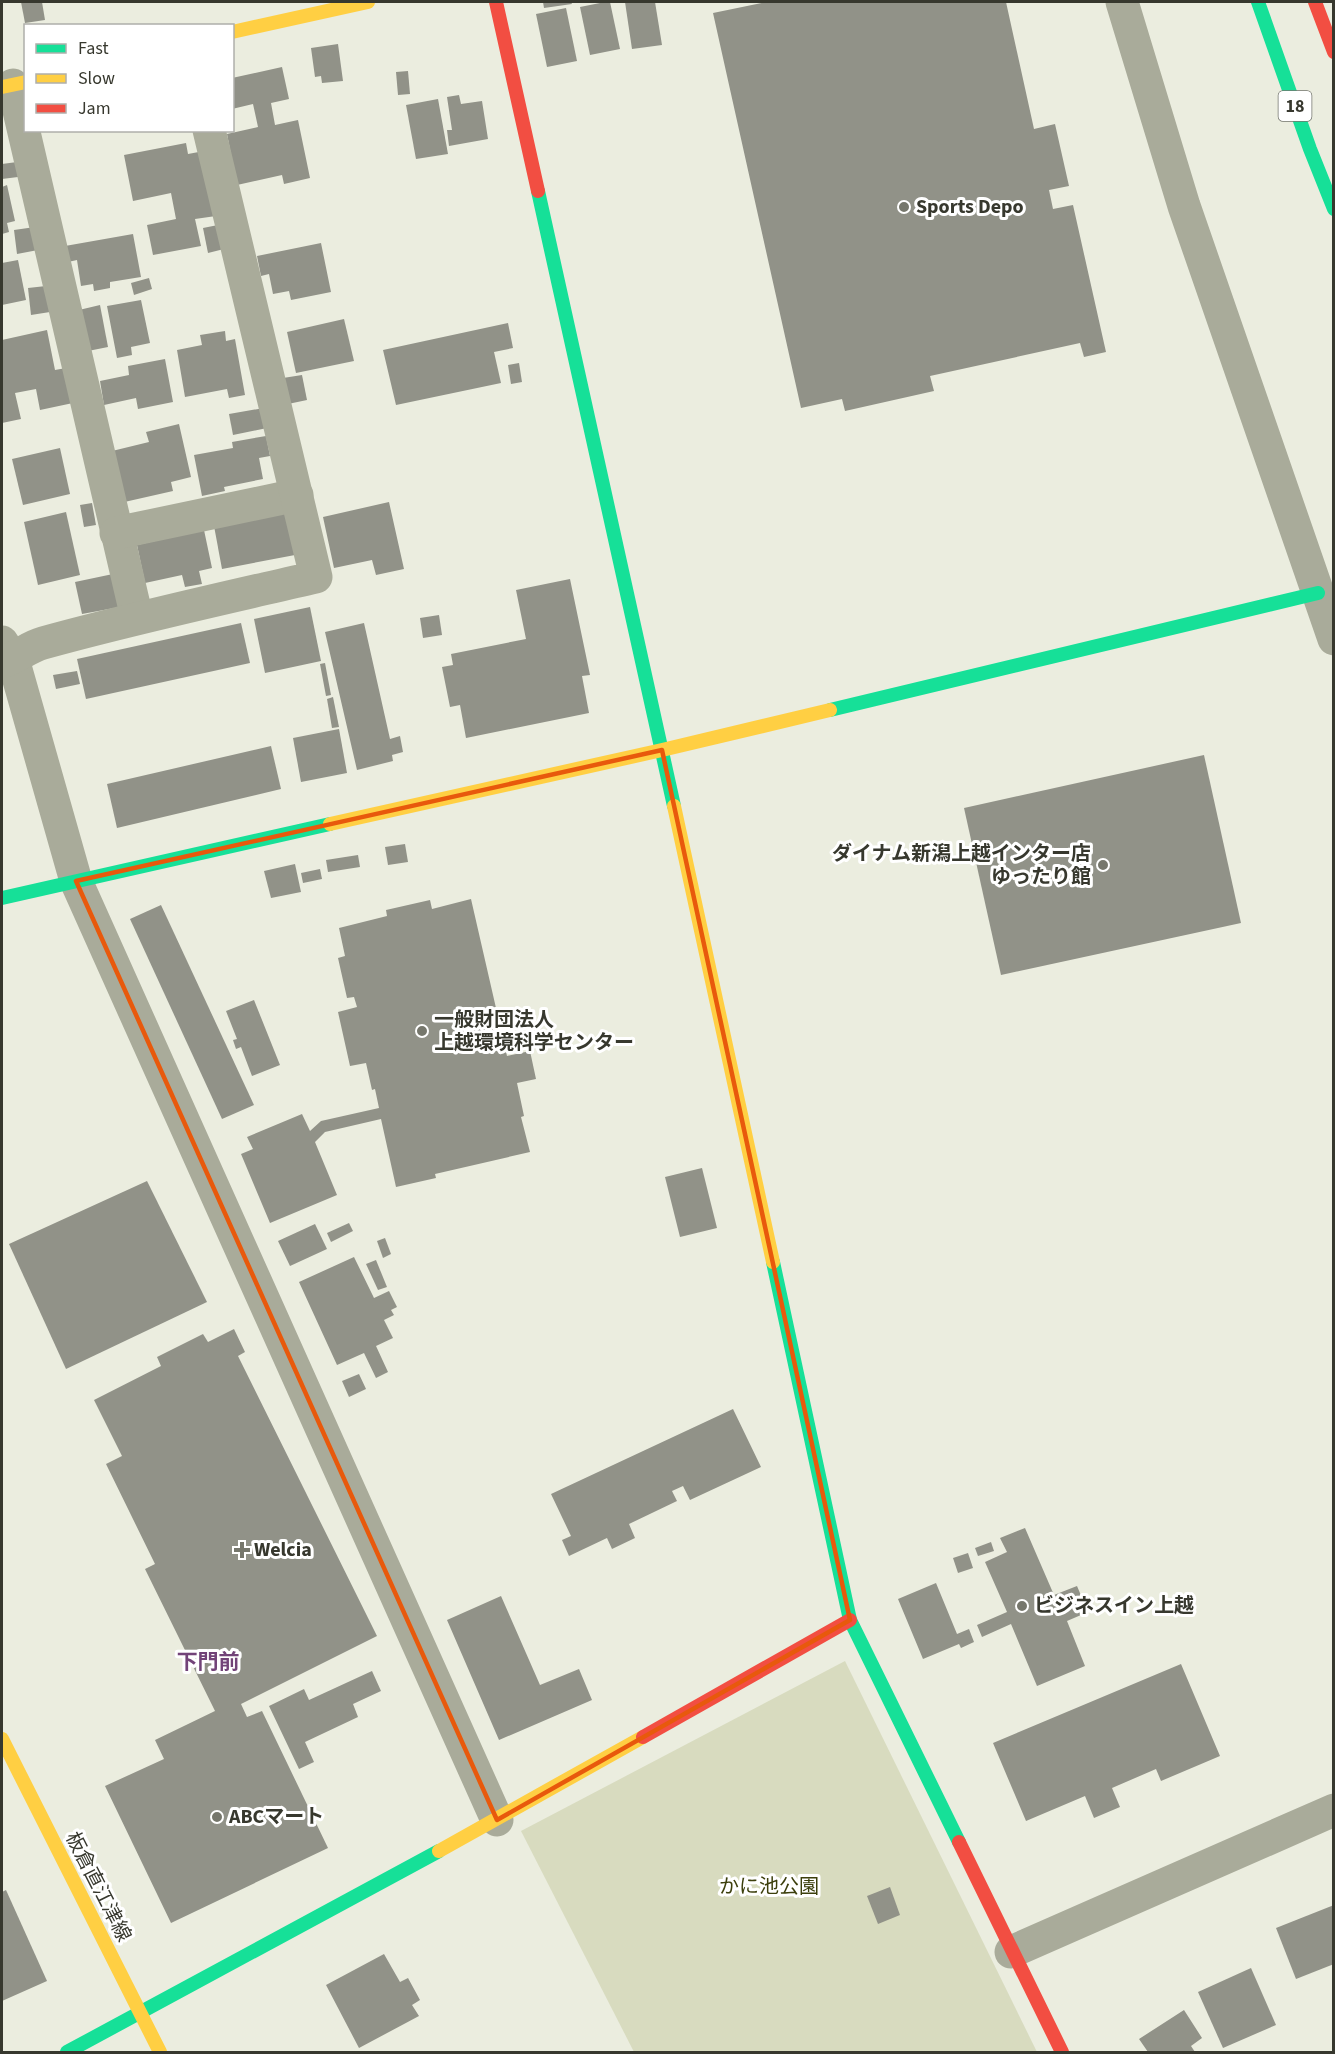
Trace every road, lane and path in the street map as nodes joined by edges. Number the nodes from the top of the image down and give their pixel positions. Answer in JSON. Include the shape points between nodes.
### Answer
{"nodes":[{"id":1,"x":368,"y":2,"type":"edge"},
{"id":2,"x":496,"y":2,"type":"edge"},
{"id":3,"x":1122,"y":2,"type":"edge"},
{"id":4,"x":1258,"y":2,"type":"edge"},
{"id":5,"x":1315,"y":2,"type":"edge"},
{"id":6,"x":234,"y":32,"type":"edge"},
{"id":7,"x":1334,"y":52,"type":"edge"},
{"id":8,"x":14,"y":85,"type":"edge"},
{"id":9,"x":24,"y":129,"type":"edge"},
{"id":10,"x":25,"y":132,"type":"edge"},
{"id":11,"x":209,"y":132,"type":"edge"},
{"id":12,"x":1334,"y":209,"type":"edge"},
{"id":13,"x":297,"y":495,"type":"junction"},
{"id":14,"x":116,"y":533,"type":"junction"},
{"id":15,"x":1318,"y":593,"type":"junction"},
{"id":16,"x":137,"y":618,"type":"junction"},
{"id":17,"x":1334,"y":639,"type":"edge"},
{"id":18,"x":6,"y":654,"type":"edge"},
{"id":19,"x":662,"y":750,"type":"junction"},
{"id":20,"x":76,"y":881,"type":"junction"},
{"id":21,"x":2,"y":898,"type":"edge"},
{"id":22,"x":850,"y":1620,"type":"junction"},
{"id":23,"x":2,"y":1738,"type":"edge"},
{"id":24,"x":1334,"y":1810,"type":"edge"},
{"id":25,"x":497,"y":1820,"type":"junction"},
{"id":26,"x":1011,"y":1952,"type":"junction"},
{"id":27,"x":141,"y":2014,"type":"junction"},
{"id":28,"x":67,"y":2052,"type":"edge"},
{"id":29,"x":160,"y":2052,"type":"edge"},
{"id":30,"x":1062,"y":2052,"type":"edge"}],
"edges":[{"from":1,"to":6,"type":"main road"},
{"from":2,"to":19,"type":"main road"},
{"from":3,"to":15,"type":"street","via":[[1184,206]]},
{"from":4,"to":12,"type":"main road","number":"18"},
{"from":5,"to":7,"type":"main road"},
{"from":8,"to":9,"type":"street"},
{"from":10,"to":14,"type":"street"},
{"from":11,"to":13,"type":"street"},
{"from":13,"to":14,"type":"street"},
{"from":13,"to":16,"type":"street","via":[[316,577]]},
{"from":14,"to":16,"type":"street"},
{"from":15,"to":17,"type":"street"},
{"from":15,"to":19,"type":"main road"},
{"from":16,"to":18,"type":"street"},
{"from":18,"to":20,"type":"street"},
{"from":19,"to":20,"type":"main road"},
{"from":19,"to":22,"type":"main road"},
{"from":20,"to":21,"type":"main road"},
{"from":20,"to":25,"type":"street"},
{"from":22,"to":25,"type":"main road"},
{"from":22,"to":26,"type":"main road"},
{"from":23,"to":27,"type":"main road","name":"板倉直江津線"},
{"from":24,"to":26,"type":"street"},
{"from":25,"to":27,"type":"main road"},
{"from":26,"to":30,"type":"main road"},
{"from":27,"to":28,"type":"main road"},
{"from":27,"to":29,"type":"main road","name":"板倉直江津線"}]}
